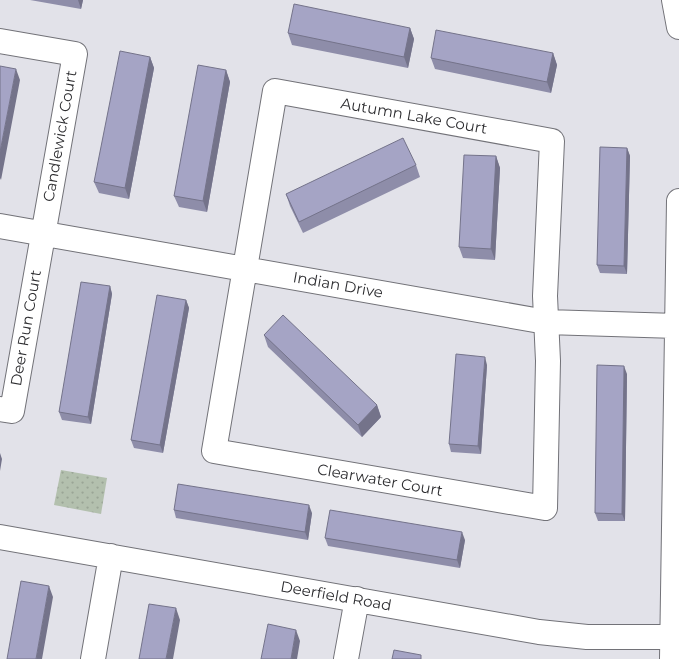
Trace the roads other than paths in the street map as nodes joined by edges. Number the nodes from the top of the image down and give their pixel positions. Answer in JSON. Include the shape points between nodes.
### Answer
{"nodes":[{"id":1,"x":674,"y":0,"type":"edge"},
{"id":2,"x":679,"y":27,"type":"edge"},
{"id":3,"x":0,"y":41,"type":"edge"},
{"id":4,"x":679,"y":201,"type":"edge"},
{"id":5,"x":0,"y":226,"type":"edge"},
{"id":6,"x":43,"y":234,"type":"junction"},
{"id":7,"x":246,"y":269,"type":"junction"},
{"id":8,"x":546,"y":322,"type":"junction"},
{"id":9,"x":677,"y":326,"type":"junction"},
{"id":10,"x":678,"y":380,"type":"edge"},
{"id":11,"x":0,"y":409,"type":"edge"},
{"id":12,"x":0,"y":538,"type":"edge"},
{"id":13,"x":111,"y":556,"type":"junction"},
{"id":14,"x":357,"y":599,"type":"junction"},
{"id":15,"x":672,"y":648,"type":"edge"},
{"id":16,"x":93,"y":659,"type":"edge"},
{"id":17,"x":346,"y":659,"type":"edge"}],
"edges":[{"from":1,"to":2,"type":"street"},
{"from":3,"to":6,"type":"street","name":"Candlewick Court","via":[[75,54]]},
{"from":4,"to":9,"type":"street"},
{"from":5,"to":6,"type":"street","name":"Indian Drive"},
{"from":6,"to":7,"type":"street","name":"Indian Drive"},
{"from":6,"to":11,"type":"street","name":"Deer Run Court","via":[[12,411]]},
{"from":7,"to":8,"type":"street","name":"Indian Drive"},
{"from":7,"to":8,"type":"street","name":"Autumn Lake Court","via":[[275,91],[552,141]]},
{"from":7,"to":8,"type":"street","name":"Clearwater Court","via":[[214,451],[545,508]]},
{"from":8,"to":9,"type":"street","name":"Indian Drive"},
{"from":9,"to":10,"type":"street"},
{"from":10,"to":15,"type":"street"},
{"from":12,"to":13,"type":"street","name":"Deerfield Road"},
{"from":13,"to":14,"type":"street","name":"Deerfield Road"},
{"from":13,"to":16,"type":"street"},
{"from":14,"to":15,"type":"street","name":"Deerfield Road","via":[[539,632]]},
{"from":14,"to":17,"type":"street"}]}
